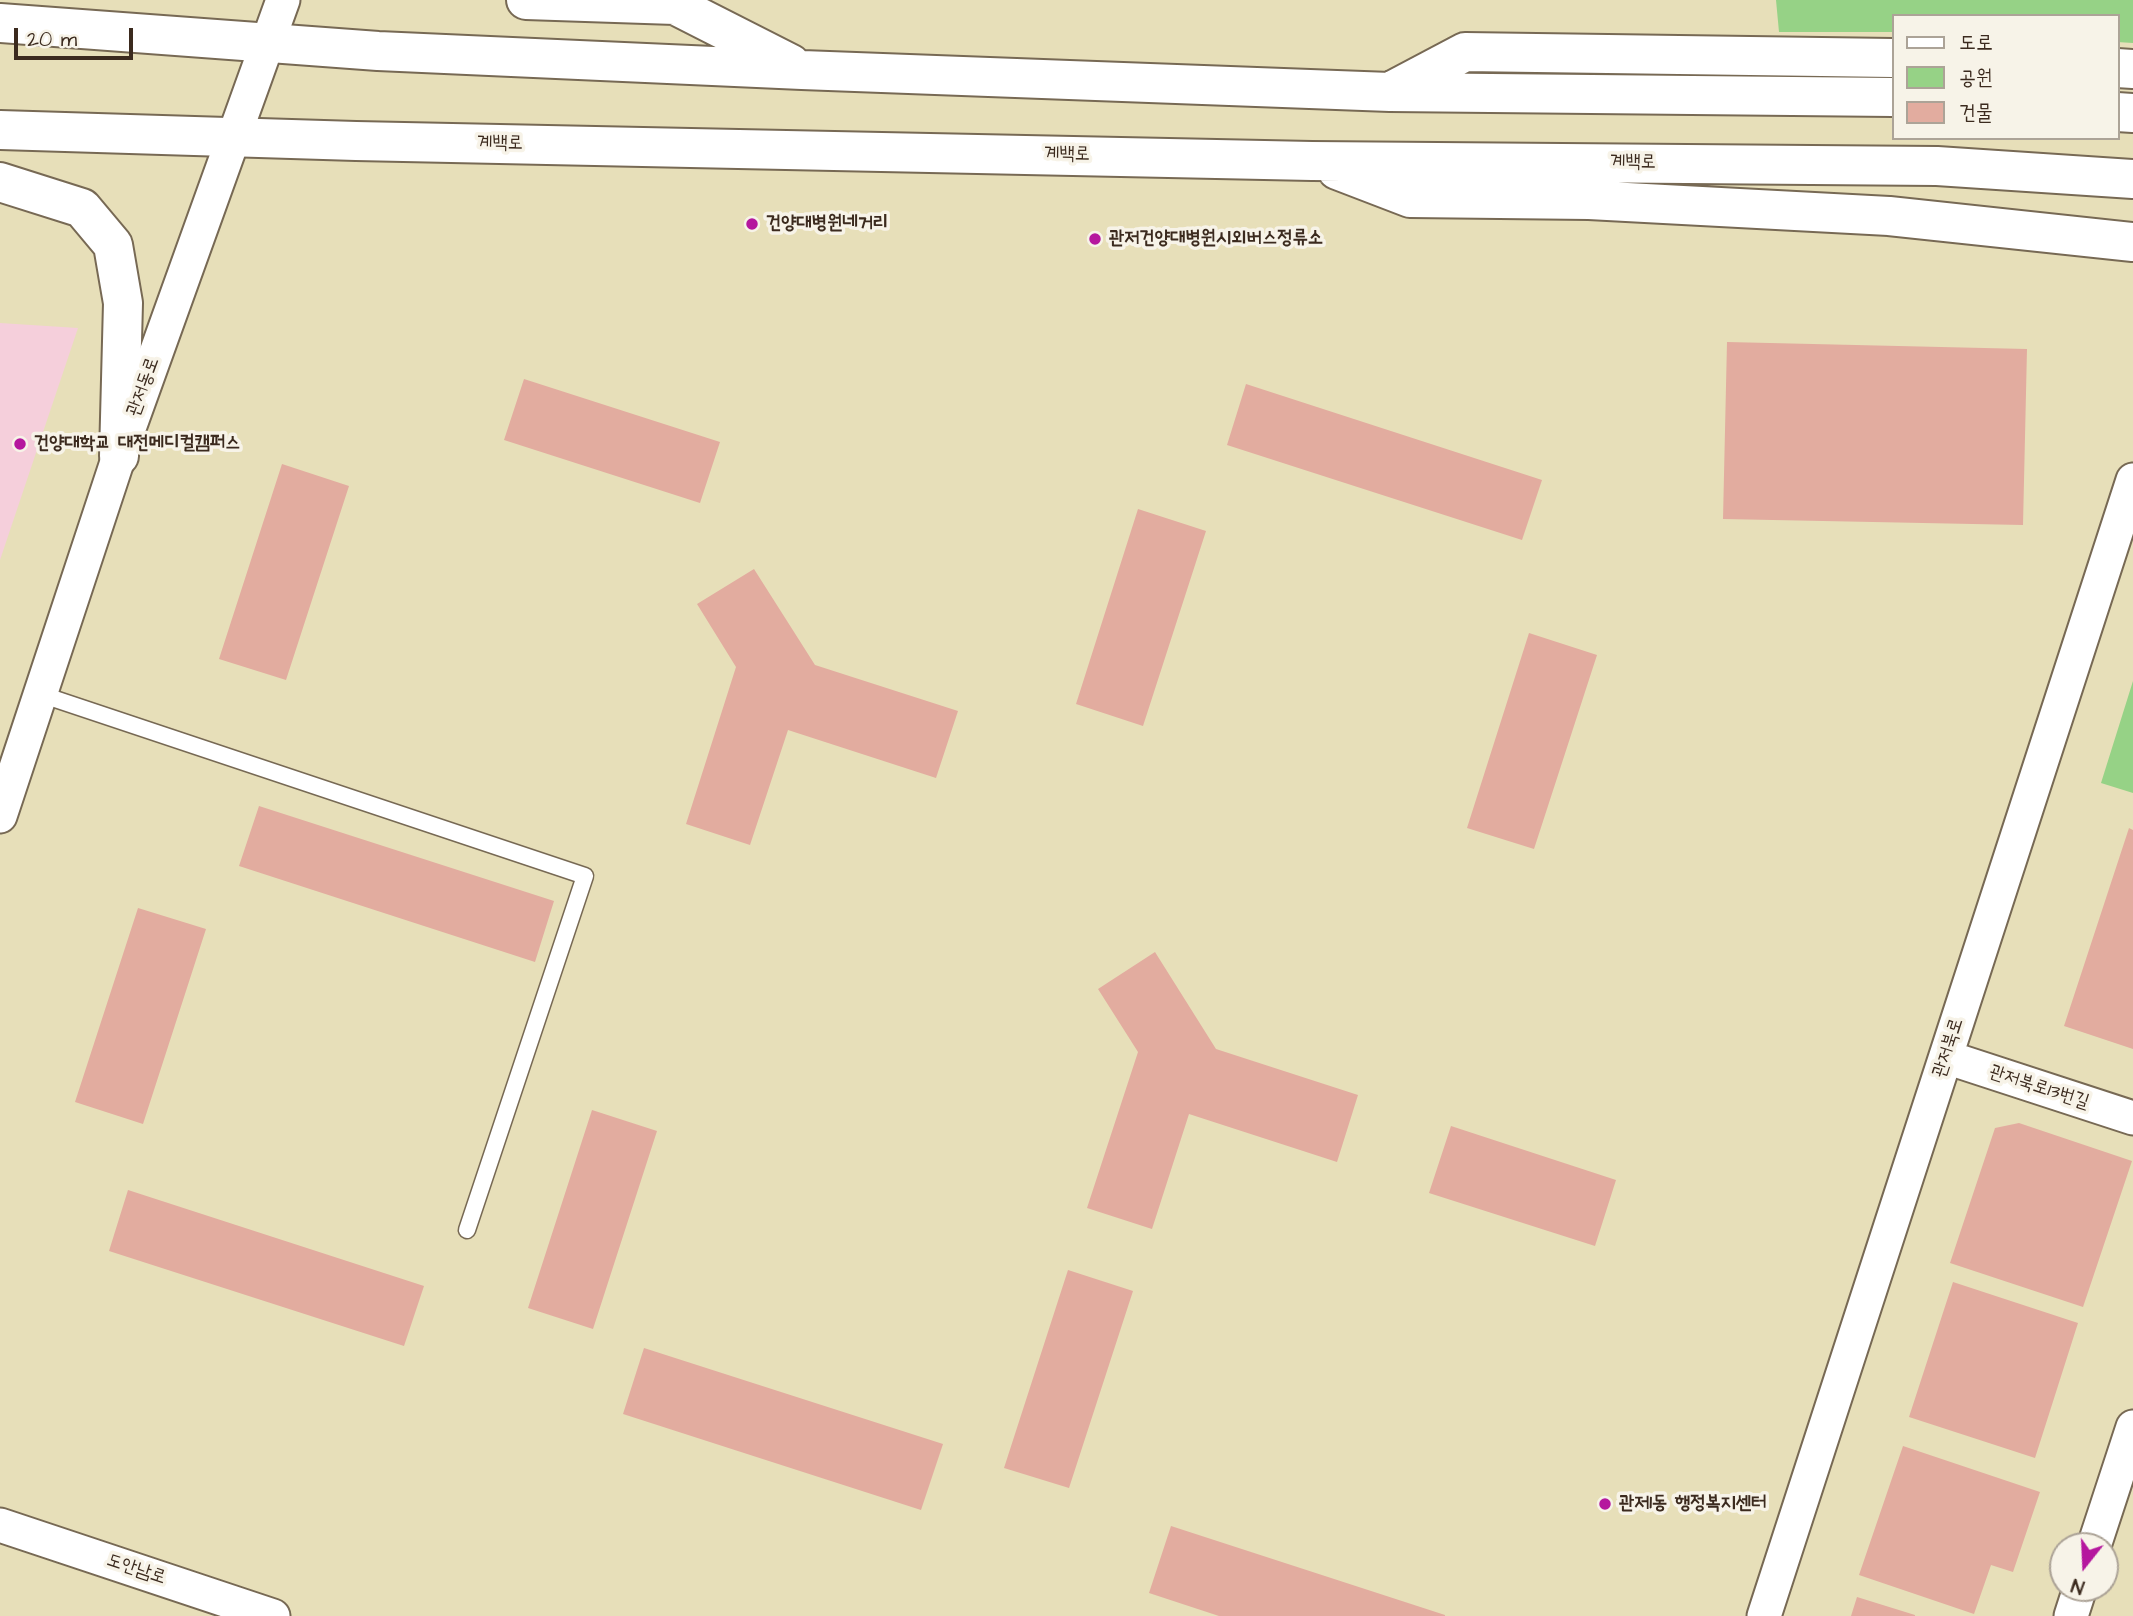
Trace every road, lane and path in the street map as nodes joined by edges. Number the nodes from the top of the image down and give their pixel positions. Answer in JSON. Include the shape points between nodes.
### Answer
{"nodes":[{"id":1,"x":31,"y":0,"type":"edge"},
{"id":2,"x":283,"y":0,"type":"edge"},
{"id":3,"x":526,"y":0,"type":"edge"},
{"id":4,"x":0,"y":12,"type":"edge"},
{"id":5,"x":0,"y":23,"type":"edge"},
{"id":6,"x":268,"y":43,"type":"junction"},
{"id":7,"x":1892,"y":58,"type":"edge"},
{"id":8,"x":802,"y":70,"type":"junction"},
{"id":9,"x":1390,"y":92,"type":"junction"},
{"id":10,"x":1892,"y":97,"type":"edge"},
{"id":11,"x":0,"y":130,"type":"edge"},
{"id":12,"x":234,"y":135,"type":"junction"},
{"id":13,"x":1312,"y":160,"type":"junction"},
{"id":14,"x":2133,"y":178,"type":"edge"},
{"id":15,"x":0,"y":182,"type":"edge"},
{"id":16,"x":2133,"y":242,"type":"edge"},
{"id":17,"x":119,"y":456,"type":"junction"},
{"id":18,"x":2133,"y":480,"type":"edge"},
{"id":19,"x":40,"y":694,"type":"junction"},
{"id":20,"x":0,"y":816,"type":"edge"},
{"id":21,"x":1946,"y":1057,"type":"junction"},
{"id":22,"x":2133,"y":1118,"type":"edge"},
{"id":23,"x":467,"y":1230,"type":"dead end"},
{"id":24,"x":2133,"y":1427,"type":"edge"},
{"id":25,"x":0,"y":1525,"type":"edge"},
{"id":26,"x":2099,"y":1532,"type":"edge"},
{"id":27,"x":273,"y":1616,"type":"edge"},
{"id":28,"x":1764,"y":1616,"type":"edge"}],
"edges":[{"from":1,"to":4,"type":"main road"},
{"from":2,"to":6,"type":"street","name":"관저동로"},
{"from":3,"to":8,"type":"main road","via":[[675,5]]},
{"from":5,"to":6,"type":"main road"},
{"from":6,"to":8,"type":"main road"},
{"from":6,"to":12,"type":"street","name":"관저동로"},
{"from":7,"to":9,"type":"main road","via":[[1465,52]]},
{"from":8,"to":9,"type":"main road"},
{"from":9,"to":10,"type":"main road"},
{"from":11,"to":12,"type":"main road","name":"계백로"},
{"from":12,"to":13,"type":"main road","name":"계백로","via":[[370,142]]},
{"from":12,"to":17,"type":"street","name":"관저동로"},
{"from":13,"to":14,"type":"main road","name":"계백로","via":[[1937,166]]},
{"from":13,"to":16,"type":"main road","via":[[1410,198],[1589,200],[1875,215]]},
{"from":15,"to":17,"type":"main road","via":[[82,208],[113,245],[123,303]]},
{"from":17,"to":19,"type":"street","name":"관저동로"},
{"from":18,"to":21,"type":"street","name":"관저북로"},
{"from":19,"to":20,"type":"street","name":"관저동로"},
{"from":19,"to":23,"type":"lane","via":[[585,876]]},
{"from":21,"to":22,"type":"street","name":"관저북로13번길"},
{"from":21,"to":28,"type":"street","name":"관저북로"},
{"from":24,"to":26,"type":"street"},
{"from":25,"to":27,"type":"street","name":"도안남로"}]}
